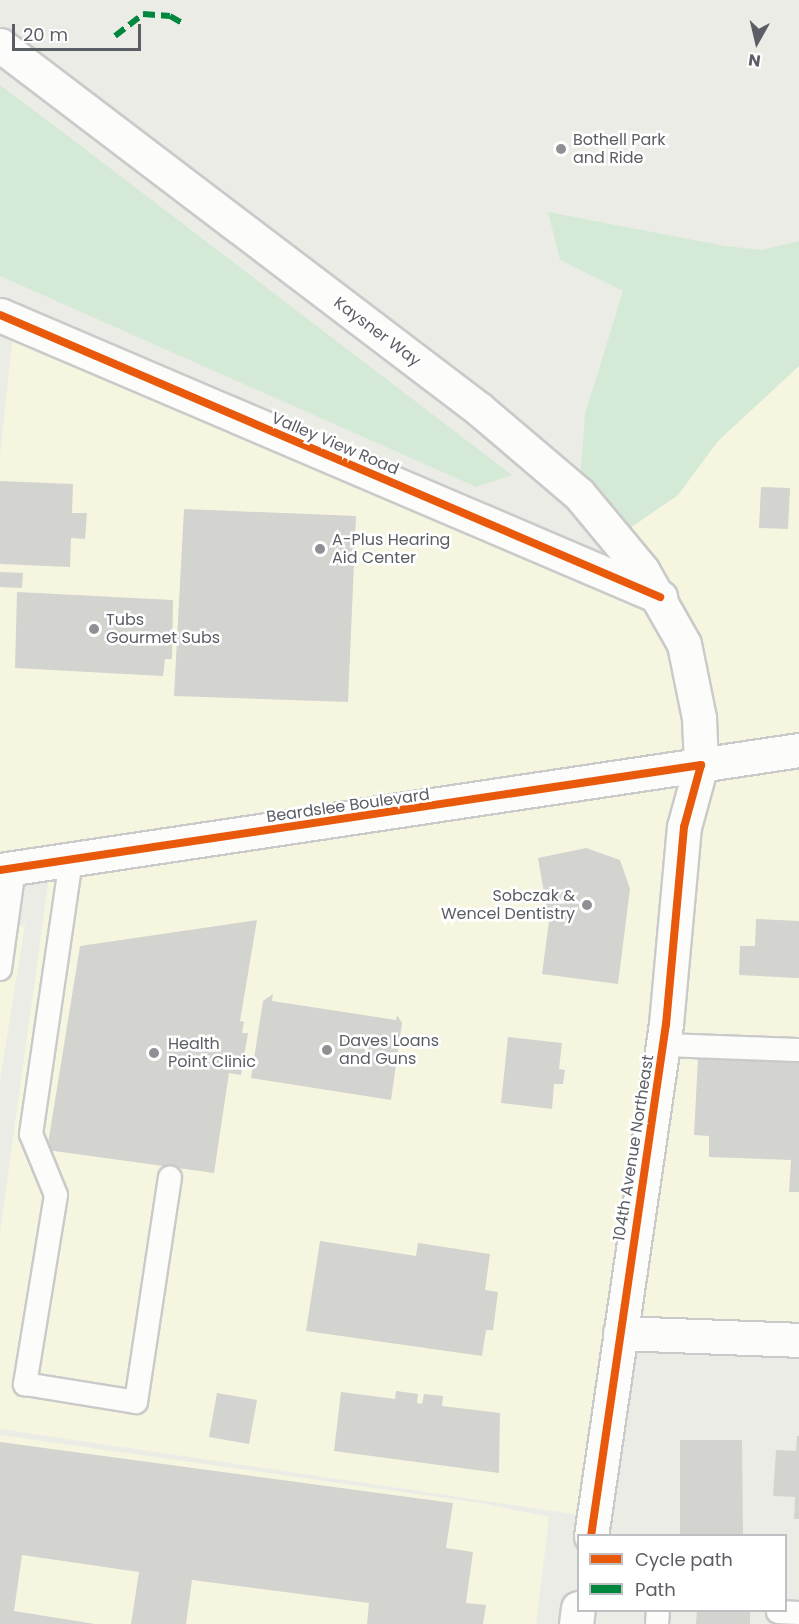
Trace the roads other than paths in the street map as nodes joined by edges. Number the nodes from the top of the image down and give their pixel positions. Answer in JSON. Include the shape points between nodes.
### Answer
{"nodes":[{"id":1,"x":0,"y":45,"type":"edge"},
{"id":2,"x":0,"y":315,"type":"edge"},
{"id":3,"x":660,"y":597,"type":"junction"},
{"id":4,"x":692,"y":674,"type":"joint"},
{"id":5,"x":799,"y":750,"type":"edge"},
{"id":6,"x":700,"y":765,"type":"junction"},
{"id":7,"x":71,"y":860,"type":"junction"},
{"id":8,"x":7,"y":869,"type":"edge"},
{"id":9,"x":0,"y":969,"type":"edge"},
{"id":10,"x":663,"y":1046,"type":"junction"},
{"id":11,"x":799,"y":1050,"type":"edge"},
{"id":12,"x":170,"y":1178,"type":"dead end"},
{"id":13,"x":620,"y":1333,"type":"junction"},
{"id":14,"x":799,"y":1340,"type":"edge"},
{"id":15,"x":591,"y":1534,"type":"edge"}],
"edges":[{"from":1,"to":3,"type":"main road","name":"Kaysner Way","via":[[534,453],[579,494],[617,537]]},
{"from":2,"to":3,"type":"main road","name":"Valley View Road"},
{"from":3,"to":4,"type":"main road","name":"Kaysner Way","via":[[684,644]]},
{"from":4,"to":6,"type":"main road","name":"104th Avenue Northeast","via":[[699,718]]},
{"from":5,"to":6,"type":"main road","name":"Beardslee Boulevard"},
{"from":6,"to":7,"type":"main road","name":"Beardslee Boulevard"},
{"from":6,"to":10,"type":"main road","name":"104th Avenue Northeast","via":[[684,827]]},
{"from":7,"to":8,"type":"main road","name":"Beardslee Boulevard"},
{"from":7,"to":12,"type":"lane","via":[[32,1134],[56,1196],[26,1384],[136,1402]]},
{"from":8,"to":9,"type":"lane"},
{"from":10,"to":11,"type":"lane"},
{"from":10,"to":13,"type":"main road","name":"104th Avenue Northeast"},
{"from":13,"to":14,"type":"main road"},
{"from":13,"to":15,"type":"main road","name":"104th Avenue Northeast"}]}
